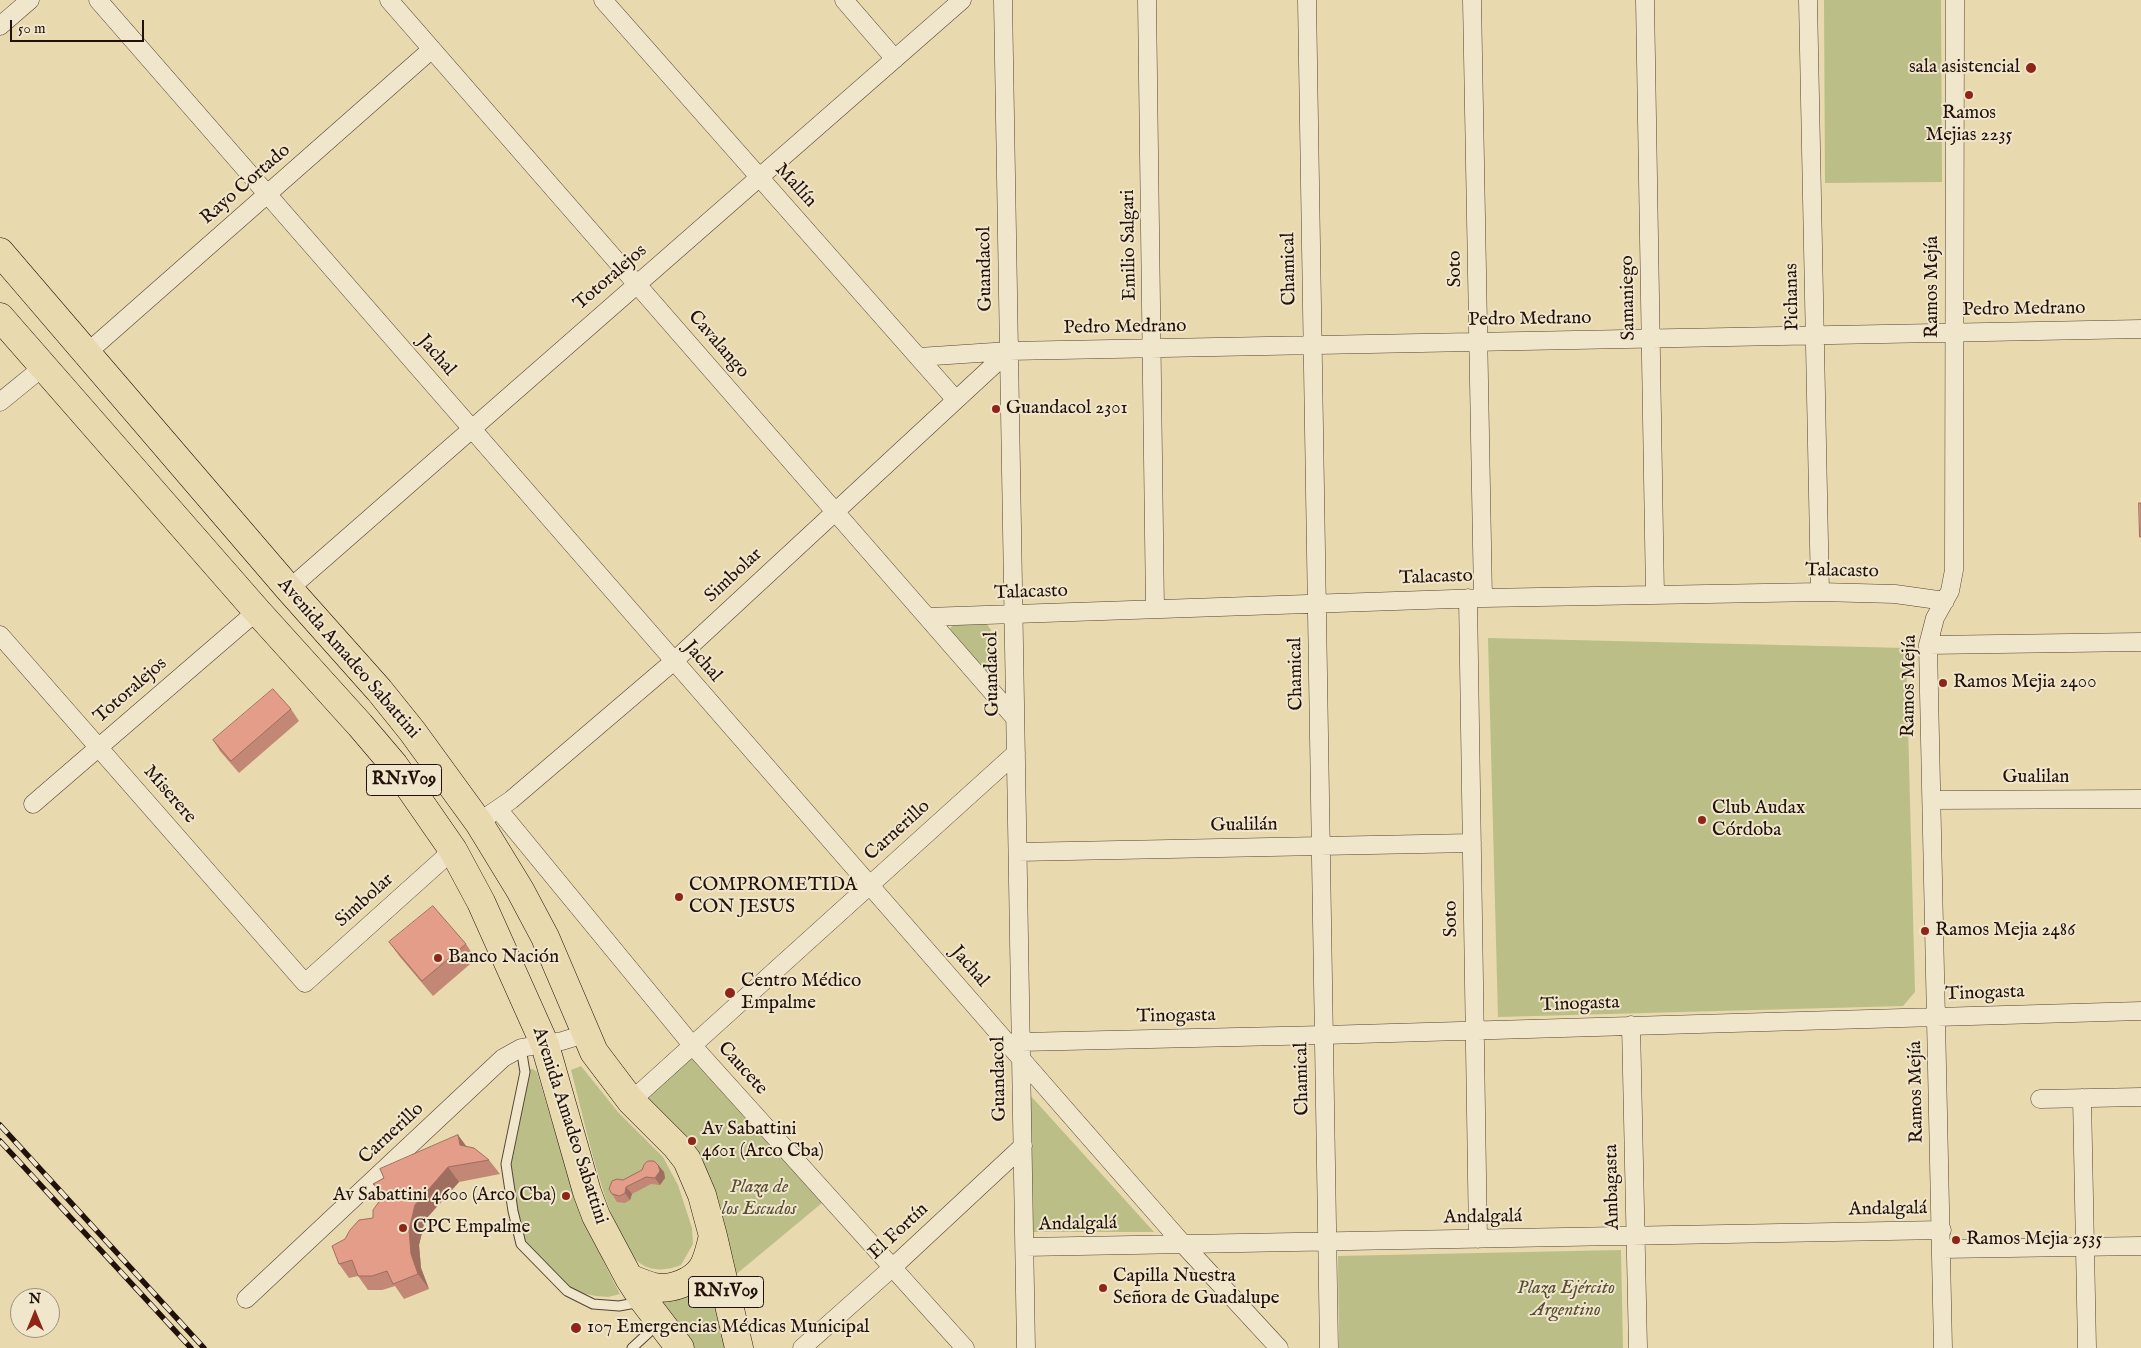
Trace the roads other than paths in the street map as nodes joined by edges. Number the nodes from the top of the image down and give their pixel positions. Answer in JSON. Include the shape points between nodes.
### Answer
{"nodes":[{"id":1,"x":30,"y":0,"type":"edge"},
{"id":2,"x":98,"y":0,"type":"edge"},
{"id":3,"x":389,"y":0,"type":"edge"},
{"id":4,"x":603,"y":0,"type":"edge"},
{"id":5,"x":844,"y":0,"type":"edge"},
{"id":6,"x":962,"y":0,"type":"edge"},
{"id":7,"x":1003,"y":0,"type":"edge"},
{"id":8,"x":1147,"y":0,"type":"edge"},
{"id":9,"x":1307,"y":0,"type":"edge"},
{"id":10,"x":1472,"y":0,"type":"edge"},
{"id":11,"x":1645,"y":0,"type":"edge"},
{"id":12,"x":1808,"y":0,"type":"edge"},
{"id":13,"x":1955,"y":0,"type":"edge"},
{"id":14,"x":0,"y":26,"type":"edge"},
{"id":15,"x":432,"y":49,"type":"junction"},
{"id":16,"x":895,"y":59,"type":"junction"},
{"id":17,"x":760,"y":177,"type":"junction"},
{"id":18,"x":268,"y":195,"type":"junction"},
{"id":19,"x":0,"y":252,"type":"edge"},
{"id":20,"x":637,"y":284,"type":"junction"},
{"id":21,"x":20,"y":290,"type":"dead end"},
{"id":22,"x":0,"y":317,"type":"edge"},
{"id":23,"x":2141,"y":329,"type":"edge"},
{"id":24,"x":1954,"y":333,"type":"junction"},
{"id":25,"x":1815,"y":335,"type":"junction"},
{"id":26,"x":1651,"y":339,"type":"junction"},
{"id":27,"x":79,"y":342,"type":"junction"},
{"id":28,"x":1479,"y":342,"type":"junction"},
{"id":29,"x":1313,"y":345,"type":"junction"},
{"id":30,"x":1152,"y":348,"type":"junction"},
{"id":31,"x":1009,"y":351,"type":"junction"},
{"id":32,"x":919,"y":357,"type":"junction"},
{"id":33,"x":43,"y":367,"type":"junction"},
{"id":34,"x":956,"y":400,"type":"junction"},
{"id":35,"x":0,"y":402,"type":"edge"},
{"id":36,"x":472,"y":429,"type":"junction"},
{"id":37,"x":835,"y":512,"type":"junction"},
{"id":38,"x":289,"y":590,"type":"junction"},
{"id":39,"x":1820,"y":592,"type":"junction"},
{"id":40,"x":1655,"y":595,"type":"junction"},
{"id":41,"x":1476,"y":598,"type":"junction"},
{"id":42,"x":1945,"y":601,"type":"junction"},
{"id":43,"x":1317,"y":604,"type":"junction"},
{"id":44,"x":1155,"y":609,"type":"junction"},
{"id":45,"x":256,"y":611,"type":"junction"},
{"id":46,"x":1014,"y":614,"type":"junction"},
{"id":47,"x":927,"y":617,"type":"junction"},
{"id":48,"x":0,"y":635,"type":"edge"},
{"id":49,"x":2141,"y":642,"type":"edge"},
{"id":50,"x":1928,"y":645,"type":"junction"},
{"id":51,"x":674,"y":661,"type":"junction"},
{"id":52,"x":1015,"y":718,"type":"junction"},
{"id":53,"x":98,"y":747,"type":"junction"},
{"id":54,"x":1016,"y":753,"type":"junction"},
{"id":55,"x":2141,"y":799,"type":"edge"},
{"id":56,"x":1932,"y":800,"type":"junction"},
{"id":57,"x":33,"y":804,"type":"dead end"},
{"id":58,"x":489,"y":816,"type":"junction"},
{"id":59,"x":1472,"y":843,"type":"junction"},
{"id":60,"x":1321,"y":846,"type":"junction"},
{"id":61,"x":453,"y":850,"type":"junction"},
{"id":62,"x":1018,"y":852,"type":"junction"},
{"id":63,"x":869,"y":886,"type":"junction"},
{"id":64,"x":305,"y":983,"type":"joint"},
{"id":65,"x":2141,"y":1012,"type":"edge"},
{"id":66,"x":1936,"y":1017,"type":"junction"},
{"id":67,"x":1631,"y":1025,"type":"junction"},
{"id":68,"x":1475,"y":1030,"type":"junction"},
{"id":69,"x":585,"y":1034,"type":"junction"},
{"id":70,"x":1324,"y":1035,"type":"junction"},
{"id":71,"x":1021,"y":1042,"type":"junction"},
{"id":72,"x":692,"y":1045,"type":"junction"},
{"id":73,"x":533,"y":1047,"type":"junction"},
{"id":74,"x":1022,"y":1060,"type":"junction"},
{"id":75,"x":2141,"y":1097,"type":"edge"},
{"id":76,"x":2082,"y":1098,"type":"junction"},
{"id":77,"x":2040,"y":1099,"type":"dead end"},
{"id":78,"x":630,"y":1101,"type":"junction"},
{"id":79,"x":1023,"y":1146,"type":"junction"},
{"id":80,"x":1942,"y":1230,"type":"junction"},
{"id":81,"x":713,"y":1236,"type":"junction"},
{"id":82,"x":1635,"y":1236,"type":"junction"},
{"id":83,"x":1478,"y":1239,"type":"junction"},
{"id":84,"x":1327,"y":1243,"type":"junction"},
{"id":85,"x":1183,"y":1244,"type":"junction"},
{"id":86,"x":2085,"y":1246,"type":"junction"},
{"id":87,"x":2141,"y":1246,"type":"edge"},
{"id":88,"x":1025,"y":1247,"type":"junction"},
{"id":89,"x":1942,"y":1249,"type":"junction"},
{"id":90,"x":893,"y":1267,"type":"junction"},
{"id":91,"x":629,"y":1278,"type":"junction"},
{"id":92,"x":246,"y":1299,"type":"dead end"},
{"id":93,"x":652,"y":1312,"type":"junction"},
{"id":94,"x":632,"y":1348,"type":"edge"},
{"id":95,"x":680,"y":1348,"type":"edge"},
{"id":96,"x":739,"y":1348,"type":"edge"},
{"id":97,"x":802,"y":1348,"type":"edge"},
{"id":98,"x":966,"y":1348,"type":"edge"},
{"id":99,"x":1026,"y":1348,"type":"edge"},
{"id":100,"x":1278,"y":1348,"type":"edge"},
{"id":101,"x":1329,"y":1348,"type":"edge"},
{"id":102,"x":1638,"y":1348,"type":"edge"},
{"id":103,"x":1943,"y":1348,"type":"edge"},
{"id":104,"x":2087,"y":1348,"type":"edge"}],
"edges":[{"from":1,"to":14,"type":"street"},
{"from":2,"to":18,"type":"street","name":"Jachal"},
{"from":3,"to":15,"type":"street","name":"Cavalango"},
{"from":4,"to":17,"type":"street","name":"Mallín"},
{"from":5,"to":16,"type":"street"},
{"from":6,"to":16,"type":"street","name":"Totoralejos"},
{"from":7,"to":31,"type":"street","name":"Guandacol"},
{"from":8,"to":30,"type":"street","name":"Emilio Salgari"},
{"from":9,"to":29,"type":"street","name":"Chamical"},
{"from":10,"to":28,"type":"street","name":"Soto"},
{"from":11,"to":26,"type":"street","name":"Samaniego"},
{"from":12,"to":25,"type":"street","name":"Pichanas"},
{"from":13,"to":24,"type":"street","name":"Ramos Mejía"},
{"from":15,"to":18,"type":"street","name":"Rayo Cortado"},
{"from":15,"to":20,"type":"street","name":"Cavalango"},
{"from":16,"to":17,"type":"street","name":"Totoralejos"},
{"from":17,"to":20,"type":"street","name":"Totoralejos"},
{"from":17,"to":32,"type":"street","name":"Mallín"},
{"from":18,"to":27,"type":"street","name":"Rayo Cortado"},
{"from":18,"to":36,"type":"street","name":"Jachal"},
{"from":19,"to":27,"type":"main road","name":"Avenida Amadeo Sabattini","number":"RN1V09"},
{"from":20,"to":36,"type":"street","name":"Totoralejos"},
{"from":20,"to":37,"type":"street","name":"Cavalango"},
{"from":21,"to":27,"type":"lane"},
{"from":22,"to":33,"type":"main road","name":"Avenida Amadeo Sabattini","number":"RN1V09"},
{"from":23,"to":24,"type":"street","name":"Pedro Medrano"},
{"from":24,"to":25,"type":"street","name":"Pedro Medrano"},
{"from":24,"to":42,"type":"street","name":"Ramos Mejía","via":[[1954,570]]},
{"from":25,"to":26,"type":"street","name":"Pedro Medrano"},
{"from":25,"to":39,"type":"street","name":"Pichanas"},
{"from":26,"to":28,"type":"street","name":"Pedro Medrano"},
{"from":26,"to":40,"type":"street","name":"Samaniego"},
{"from":27,"to":38,"type":"main road","name":"Avenida Amadeo Sabattini","number":"RN1V09"},
{"from":28,"to":29,"type":"street","name":"Pedro Medrano"},
{"from":28,"to":41,"type":"street","name":"Soto"},
{"from":29,"to":30,"type":"street","name":"Pedro Medrano"},
{"from":29,"to":43,"type":"street","name":"Chamical"},
{"from":30,"to":31,"type":"street","name":"Pedro Medrano"},
{"from":30,"to":44,"type":"street","name":"Emilio Salgari"},
{"from":31,"to":32,"type":"street","name":"Pedro Medrano"},
{"from":31,"to":34,"type":"street","name":"Simbolar"},
{"from":31,"to":46,"type":"street","name":"Guandacol"},
{"from":32,"to":34,"type":"street","name":"Mallín"},
{"from":33,"to":35,"type":"street"},
{"from":33,"to":45,"type":"main road","name":"Avenida Amadeo Sabattini","number":"RN1V09"},
{"from":34,"to":37,"type":"street","name":"Simbolar"},
{"from":36,"to":38,"type":"street","name":"Totoralejos"},
{"from":36,"to":51,"type":"street","name":"Jachal"},
{"from":37,"to":47,"type":"street","name":"Cavalango"},
{"from":37,"to":51,"type":"street","name":"Simbolar"},
{"from":38,"to":58,"type":"main road","name":"Avenida Amadeo Sabattini","number":"RN1V09"},
{"from":39,"to":40,"type":"street","name":"Talacasto"},
{"from":39,"to":42,"type":"street","name":"Talacasto","via":[[1902,594]]},
{"from":40,"to":41,"type":"street","name":"Talacasto"},
{"from":41,"to":43,"type":"street","name":"Talacasto"},
{"from":41,"to":59,"type":"street","name":"Soto"},
{"from":42,"to":50,"type":"street","name":"Ramos Mejía","via":[[1935,618]]},
{"from":43,"to":44,"type":"street","name":"Talacasto"},
{"from":43,"to":60,"type":"street","name":"Chamical"},
{"from":44,"to":46,"type":"street","name":"Talacasto"},
{"from":45,"to":53,"type":"street","name":"Totoralejos"},
{"from":45,"to":61,"type":"main road","name":"Avenida Amadeo Sabattini","number":"RN1V09","via":[[394,765]]},
{"from":46,"to":47,"type":"street","name":"Talacasto"},
{"from":46,"to":52,"type":"street","name":"Guandacol"},
{"from":47,"to":52,"type":"street","name":"Cavalango"},
{"from":48,"to":53,"type":"street","name":"Miserere"},
{"from":49,"to":50,"type":"street"},
{"from":50,"to":56,"type":"street","name":"Ramos Mejía"},
{"from":51,"to":58,"type":"street","name":"Simbolar"},
{"from":51,"to":63,"type":"street","name":"Jachal"},
{"from":52,"to":54,"type":"street","name":"Guandacol"},
{"from":53,"to":57,"type":"street","name":"Totoralejos"},
{"from":53,"to":64,"type":"street","name":"Miserere"},
{"from":54,"to":62,"type":"street","name":"Guandacol"},
{"from":54,"to":63,"type":"street","name":"Carnerillo"},
{"from":55,"to":56,"type":"street","name":"Gualilan"},
{"from":56,"to":66,"type":"street","name":"Ramos Mejía"},
{"from":58,"to":69,"type":"main road","name":"Avenida Amadeo Sabattini","number":"RN1V09"},
{"from":58,"to":72,"type":"street","name":"Caucete"},
{"from":59,"to":60,"type":"street","name":"Gualilán"},
{"from":59,"to":68,"type":"street","name":"Soto"},
{"from":60,"to":62,"type":"street","name":"Gualilán"},
{"from":60,"to":70,"type":"street","name":"Chamical"},
{"from":61,"to":64,"type":"street","name":"Simbolar"},
{"from":61,"to":73,"type":"main road","name":"Avenida Amadeo Sabattini","number":"RN1V09","via":[[481,902]]},
{"from":62,"to":71,"type":"street","name":"Guandacol"},
{"from":63,"to":72,"type":"street","name":"Carnerillo"},
{"from":63,"to":74,"type":"street","name":"Jachal"},
{"from":65,"to":66,"type":"street","name":"Tinogasta"},
{"from":66,"to":67,"type":"street","name":"Tinogasta"},
{"from":66,"to":80,"type":"street","name":"Ramos Mejía"},
{"from":67,"to":68,"type":"street","name":"Tinogasta"},
{"from":67,"to":82,"type":"street","name":"Ambagasta"},
{"from":68,"to":70,"type":"street","name":"Tinogasta"},
{"from":68,"to":83,"type":"street","name":"Soto"},
{"from":69,"to":73,"type":"street","name":"Carnerillo"},
{"from":69,"to":78,"type":"main road","name":"Avenida Amadeo Sabattini","number":"RN1V09","via":[[594,1052]]},
{"from":70,"to":71,"type":"street","name":"Tinogasta"},
{"from":70,"to":84,"type":"street","name":"Chamical"},
{"from":71,"to":74,"type":"street","name":"Guandacol"},
{"from":72,"to":78,"type":"street","name":"Carnerillo"},
{"from":72,"to":90,"type":"street","name":"Caucete"},
{"from":73,"to":91,"type":"main road","name":"Avenida Amadeo Sabattini","number":"RN1V09","via":[[590,1200]]},
{"from":73,"to":92,"type":"street","name":"Carnerillo","via":[[503,1058]]},
{"from":73,"to":93,"type":"lane","via":[[524,1072],[506,1164],[522,1244],[567,1291],[592,1304]]},
{"from":74,"to":79,"type":"street","name":"Guandacol"},
{"from":74,"to":85,"type":"street","name":"Jachal"},
{"from":75,"to":76,"type":"street"},
{"from":76,"to":77,"type":"street"},
{"from":76,"to":86,"type":"street"},
{"from":78,"to":81,"type":"main road","name":"Avenida Amadeo Sabattini","number":"RN1V09","via":[[687,1160],[702,1195]]},
{"from":79,"to":88,"type":"street","name":"Guandacol"},
{"from":79,"to":90,"type":"street","name":"El Fortín"},
{"from":80,"to":82,"type":"street","name":"Andalgalá"},
{"from":80,"to":89,"type":"street","name":"Ramos Mejía"},
{"from":81,"to":91,"type":"main road","via":[[707,1259],[693,1280],[674,1287],[655,1288]]},
{"from":81,"to":96,"type":"main road","name":"Avenida Amadeo Sabattini","number":"RN1V09"},
{"from":82,"to":83,"type":"street","name":"Andalgalá"},
{"from":82,"to":102,"type":"street","name":"Ambagasta"},
{"from":83,"to":84,"type":"street","name":"Andalgalá"},
{"from":84,"to":85,"type":"street","name":"Andalgalá"},
{"from":84,"to":101,"type":"street","name":"Chamical"},
{"from":85,"to":88,"type":"street","name":"Andalgalá"},
{"from":85,"to":100,"type":"street","name":"Jachal"},
{"from":86,"to":87,"type":"street"},
{"from":86,"to":89,"type":"street"},
{"from":86,"to":104,"type":"street"},
{"from":88,"to":99,"type":"street","name":"Guandacol"},
{"from":89,"to":103,"type":"street","name":"Ramos Mejía"},
{"from":90,"to":97,"type":"street","name":"El Fortín"},
{"from":90,"to":98,"type":"street","name":"Caucete"},
{"from":91,"to":93,"type":"main road","name":"Avenida Amadeo Sabattini","number":"RN1V09"},
{"from":93,"to":94,"type":"lane"},
{"from":93,"to":95,"type":"main road","name":"Avenida Amadeo Sabattini","number":"RN1V09"}]}
